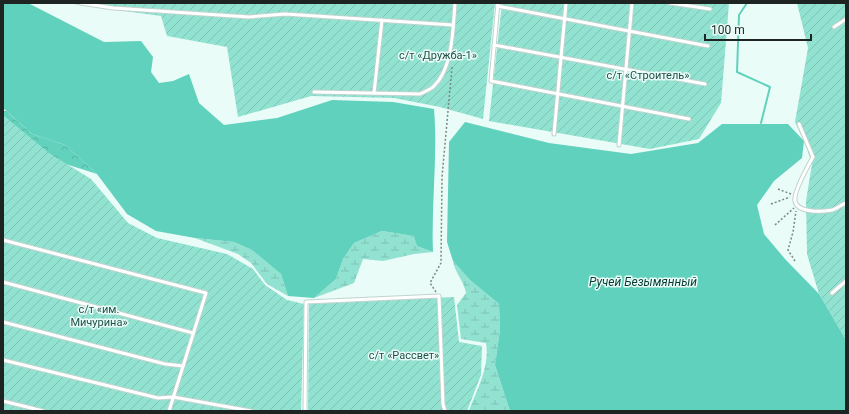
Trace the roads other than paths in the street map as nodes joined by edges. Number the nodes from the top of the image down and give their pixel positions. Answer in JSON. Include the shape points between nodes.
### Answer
{"nodes":[{"id":1,"x":80,"y":3,"type":"edge"},
{"id":2,"x":114,"y":3,"type":"edge"},
{"id":3,"x":455,"y":3,"type":"edge"},
{"id":4,"x":566,"y":3,"type":"edge"},
{"id":5,"x":632,"y":3,"type":"edge"},
{"id":6,"x":670,"y":3,"type":"edge"},
{"id":7,"x":498,"y":4,"type":"edge"},
{"id":8,"x":114,"y":8,"type":"junction"},
{"id":9,"x":710,"y":10,"type":"dead end"},
{"id":10,"x":564,"y":19,"type":"junction"},
{"id":11,"x":846,"y":19,"type":"edge"},
{"id":12,"x":382,"y":20,"type":"junction"},
{"id":13,"x":453,"y":25,"type":"junction"},
{"id":14,"x":834,"y":27,"type":"dead end"},
{"id":15,"x":629,"y":32,"type":"junction"},
{"id":16,"x":494,"y":45,"type":"junction"},
{"id":17,"x":708,"y":46,"type":"dead end"},
{"id":18,"x":561,"y":57,"type":"junction"},
{"id":19,"x":626,"y":69,"type":"junction"},
{"id":20,"x":705,"y":84,"type":"dead end"},
{"id":21,"x":314,"y":92,"type":"dead end"},
{"id":22,"x":374,"y":93,"type":"junction"},
{"id":23,"x":558,"y":94,"type":"junction"},
{"id":24,"x":622,"y":106,"type":"junction"},
{"id":25,"x":689,"y":119,"type":"dead end"},
{"id":26,"x":799,"y":124,"type":"dead end"},
{"id":27,"x":554,"y":134,"type":"dead end"},
{"id":28,"x":619,"y":145,"type":"dead end"},
{"id":29,"x":846,"y":203,"type":"edge"},
{"id":30,"x":3,"y":240,"type":"edge"},
{"id":31,"x":846,"y":281,"type":"edge"},
{"id":32,"x":3,"y":282,"type":"edge"},
{"id":33,"x":832,"y":293,"type":"dead end"},
{"id":34,"x":3,"y":322,"type":"edge"},
{"id":35,"x":193,"y":334,"type":"junction"},
{"id":36,"x":3,"y":360,"type":"edge"},
{"id":37,"x":183,"y":366,"type":"junction"},
{"id":38,"x":173,"y":397,"type":"junction"},
{"id":39,"x":3,"y":401,"type":"edge"},
{"id":40,"x":43,"y":411,"type":"edge"},
{"id":41,"x":169,"y":411,"type":"edge"},
{"id":42,"x":251,"y":411,"type":"edge"},
{"id":43,"x":305,"y":411,"type":"edge"},
{"id":44,"x":445,"y":411,"type":"edge"}],
"edges":[{"from":1,"to":8,"type":"lane"},
{"from":2,"to":8,"type":"lane"},
{"from":3,"to":13,"type":"lane"},
{"from":4,"to":10,"type":"lane"},
{"from":5,"to":15,"type":"lane"},
{"from":6,"to":9,"type":"lane"},
{"from":7,"to":10,"type":"lane"},
{"from":7,"to":16,"type":"lane"},
{"from":8,"to":12,"type":"lane","via":[[249,17],[285,14]]},
{"from":10,"to":15,"type":"lane"},
{"from":10,"to":18,"type":"lane"},
{"from":11,"to":14,"type":"lane"},
{"from":12,"to":13,"type":"lane"},
{"from":12,"to":22,"type":"lane"},
{"from":13,"to":22,"type":"lane","via":[[451,52],[433,86],[420,94]]},
{"from":15,"to":17,"type":"lane"},
{"from":15,"to":19,"type":"lane"},
{"from":16,"to":18,"type":"lane"},
{"from":16,"to":23,"type":"lane","via":[[491,81]]},
{"from":18,"to":19,"type":"lane"},
{"from":18,"to":23,"type":"lane"},
{"from":19,"to":20,"type":"lane"},
{"from":19,"to":24,"type":"lane"},
{"from":21,"to":22,"type":"lane"},
{"from":23,"to":24,"type":"lane"},
{"from":23,"to":27,"type":"lane"},
{"from":24,"to":25,"type":"lane"},
{"from":24,"to":28,"type":"lane"},
{"from":26,"to":29,"type":"lane","via":[[813,157],[799,183],[795,195],[797,205],[802,209],[817,212],[832,210]]},
{"from":30,"to":35,"type":"lane","via":[[206,293]]},
{"from":31,"to":33,"type":"lane"},
{"from":32,"to":35,"type":"lane"},
{"from":34,"to":37,"type":"lane","via":[[165,364]]},
{"from":35,"to":37,"type":"lane"},
{"from":36,"to":38,"type":"lane","via":[[158,398]]},
{"from":37,"to":38,"type":"lane"},
{"from":38,"to":41,"type":"lane"},
{"from":38,"to":42,"type":"lane"},
{"from":39,"to":40,"type":"lane"},
{"from":43,"to":44,"type":"lane","via":[[306,302],[439,296]]}]}
